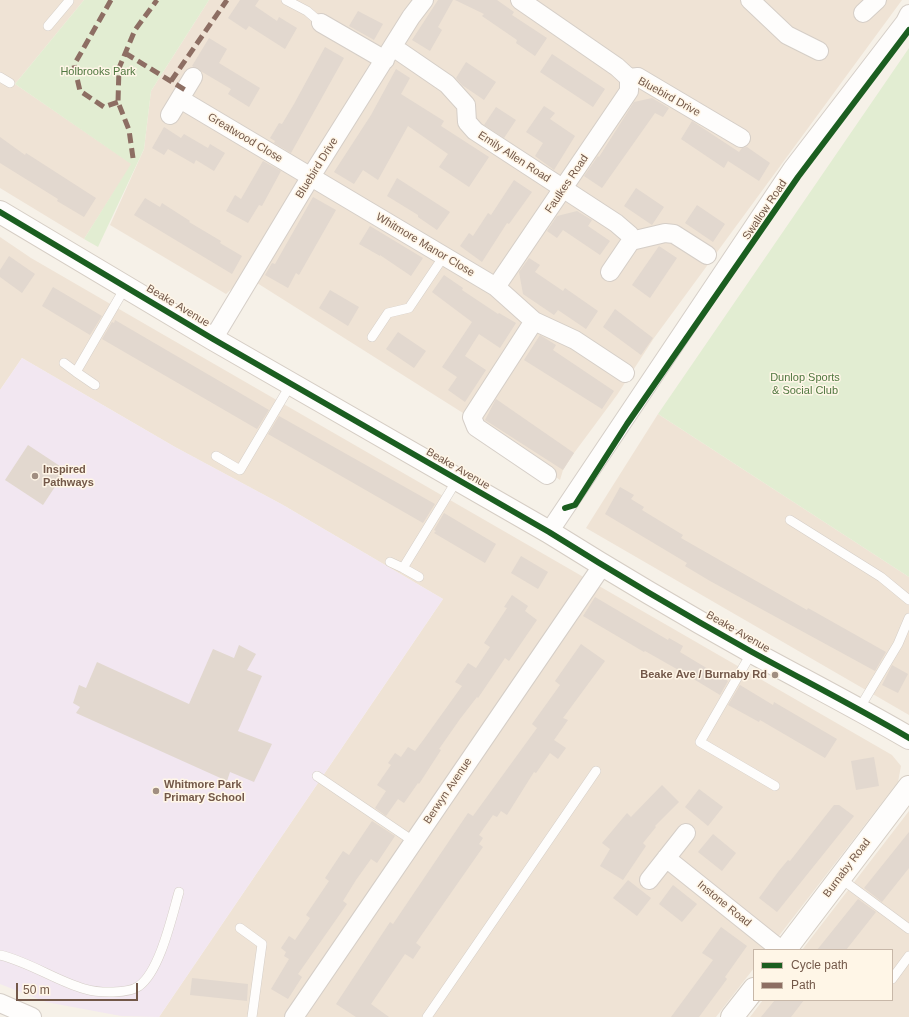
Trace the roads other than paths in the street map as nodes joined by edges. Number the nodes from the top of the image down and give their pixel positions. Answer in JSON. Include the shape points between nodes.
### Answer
{"nodes":[{"id":1,"x":69,"y":0,"type":"edge"},
{"id":2,"x":286,"y":0,"type":"edge"},
{"id":3,"x":424,"y":0,"type":"edge"},
{"id":4,"x":520,"y":0,"type":"edge"},
{"id":5,"x":750,"y":0,"type":"edge"},
{"id":6,"x":876,"y":0,"type":"edge"},
{"id":7,"x":864,"y":13,"type":"dead end"},
{"id":8,"x":909,"y":14,"type":"edge"},
{"id":9,"x":321,"y":23,"type":"joint"},
{"id":10,"x":48,"y":26,"type":"dead end"},
{"id":11,"x":819,"y":51,"type":"dead end"},
{"id":12,"x":389,"y":53,"type":"junction"},
{"id":13,"x":0,"y":77,"type":"edge"},
{"id":14,"x":193,"y":77,"type":"dead end"},
{"id":15,"x":630,"y":78,"type":"junction"},
{"id":16,"x":10,"y":83,"type":"dead end"},
{"id":17,"x":180,"y":99,"type":"junction"},
{"id":18,"x":170,"y":115,"type":"dead end"},
{"id":19,"x":741,"y":138,"type":"dead end"},
{"id":20,"x":310,"y":178,"type":"junction"},
{"id":21,"x":564,"y":189,"type":"junction"},
{"id":22,"x":1,"y":215,"type":"edge"},
{"id":23,"x":631,"y":241,"type":"junction"},
{"id":24,"x":444,"y":256,"type":"junction"},
{"id":25,"x":707,"y":256,"type":"dead end"},
{"id":26,"x":610,"y":272,"type":"dead end"},
{"id":27,"x":126,"y":286,"type":"junction"},
{"id":28,"x":496,"y":287,"type":"junction"},
{"id":29,"x":534,"y":321,"type":"junction"},
{"id":30,"x":372,"y":337,"type":"dead end"},
{"id":31,"x":213,"y":339,"type":"junction"},
{"id":32,"x":64,"y":363,"type":"dead end"},
{"id":33,"x":76,"y":372,"type":"junction"},
{"id":34,"x":624,"y":373,"type":"dead end"},
{"id":35,"x":292,"y":384,"type":"junction"},
{"id":36,"x":95,"y":385,"type":"dead end"},
{"id":37,"x":216,"y":456,"type":"dead end"},
{"id":38,"x":547,"y":475,"type":"dead end"},
{"id":39,"x":457,"y":480,"type":"junction"},
{"id":40,"x":790,"y":520,"type":"dead end"},
{"id":41,"x":549,"y":532,"type":"junction"},
{"id":42,"x":390,"y":562,"type":"dead end"},
{"id":43,"x":602,"y":566,"type":"junction"},
{"id":44,"x":403,"y":568,"type":"junction"},
{"id":45,"x":419,"y":577,"type":"dead end"},
{"id":46,"x":909,"y":600,"type":"edge"},
{"id":47,"x":909,"y":618,"type":"edge"},
{"id":48,"x":752,"y":652,"type":"junction"},
{"id":49,"x":859,"y":709,"type":"junction"},
{"id":50,"x":909,"y":738,"type":"edge"},
{"id":51,"x":596,"y":771,"type":"dead end"},
{"id":52,"x":317,"y":776,"type":"dead end"},
{"id":53,"x":775,"y":786,"type":"dead end"},
{"id":54,"x":909,"y":787,"type":"edge"},
{"id":55,"x":686,"y":834,"type":"dead end"},
{"id":56,"x":413,"y":841,"type":"junction"},
{"id":57,"x":666,"y":858,"type":"junction"},
{"id":58,"x":840,"y":878,"type":"junction"},
{"id":59,"x":649,"y":880,"type":"dead end"},
{"id":60,"x":179,"y":892,"type":"dead end"},
{"id":61,"x":240,"y":928,"type":"dead end"},
{"id":62,"x":909,"y":929,"type":"edge"},
{"id":63,"x":780,"y":949,"type":"edge"},
{"id":64,"x":786,"y":949,"type":"edge"},
{"id":65,"x":0,"y":955,"type":"edge"},
{"id":66,"x":909,"y":956,"type":"edge"},
{"id":67,"x":893,"y":978,"type":"edge"},
{"id":68,"x":753,"y":990,"type":"edge"},
{"id":69,"x":0,"y":1003,"type":"edge"},
{"id":70,"x":32,"y":1017,"type":"edge"},
{"id":71,"x":252,"y":1017,"type":"edge"},
{"id":72,"x":294,"y":1017,"type":"edge"},
{"id":73,"x":427,"y":1017,"type":"edge"},
{"id":74,"x":732,"y":1017,"type":"edge"}],
"edges":[{"from":1,"to":10,"type":"lane"},
{"from":2,"to":9,"type":"lane","via":[[307,11]]},
{"from":3,"to":12,"type":"street","name":"Bluebird Drive"},
{"from":4,"to":15,"type":"street","name":"Bluebird Drive"},
{"from":5,"to":11,"type":"street","via":[[787,35]]},
{"from":6,"to":7,"type":"street"},
{"from":8,"to":41,"type":"street","name":"Swallow Road","via":[[792,169]]},
{"from":9,"to":12,"type":"street","name":"Emily Allen Road"},
{"from":12,"to":20,"type":"street","name":"Bluebird Drive"},
{"from":12,"to":21,"type":"street","name":"Emily Allen Road","via":[[447,84],[466,105],[467,122],[475,131]]},
{"from":13,"to":16,"type":"lane"},
{"from":14,"to":17,"type":"street"},
{"from":15,"to":19,"type":"street","name":"Bluebird Drive","via":[[638,77]]},
{"from":15,"to":21,"type":"street","name":"Faulkes Road","via":[[630,91]]},
{"from":17,"to":18,"type":"street"},
{"from":17,"to":20,"type":"street","name":"Greatwood Close"},
{"from":20,"to":24,"type":"street","name":"Whitmore Manor Close"},
{"from":20,"to":31,"type":"street","name":"Bluebird Drive"},
{"from":21,"to":23,"type":"street","name":"Emily Allen Road","via":[[616,223],[630,235]]},
{"from":21,"to":28,"type":"street","name":"Faulkes Road"},
{"from":22,"to":27,"type":"street","name":"Beake Avenue"},
{"from":23,"to":25,"type":"street","via":[[665,233],[674,234]]},
{"from":23,"to":26,"type":"street"},
{"from":24,"to":28,"type":"street","name":"Whitmore Manor Close"},
{"from":24,"to":30,"type":"lane","via":[[409,308],[388,313]]},
{"from":27,"to":31,"type":"street","name":"Beake Avenue"},
{"from":27,"to":33,"type":"lane"},
{"from":28,"to":29,"type":"street","name":"Whitmore Manor Close"},
{"from":29,"to":34,"type":"street","name":"Whitmore Manor Close","via":[[575,340]]},
{"from":29,"to":38,"type":"street","via":[[472,417],[476,427]]},
{"from":31,"to":35,"type":"street","name":"Beake Avenue"},
{"from":32,"to":33,"type":"lane"},
{"from":33,"to":36,"type":"lane"},
{"from":35,"to":37,"type":"lane","via":[[240,470]]},
{"from":35,"to":39,"type":"street","name":"Beake Avenue"},
{"from":39,"to":41,"type":"street","name":"Beake Avenue"},
{"from":39,"to":44,"type":"lane"},
{"from":40,"to":46,"type":"lane","via":[[881,577]]},
{"from":41,"to":43,"type":"street","name":"Beake Avenue"},
{"from":42,"to":44,"type":"lane"},
{"from":43,"to":48,"type":"street","name":"Beake Avenue"},
{"from":43,"to":56,"type":"street","name":"Berwyn Avenue"},
{"from":44,"to":45,"type":"lane"},
{"from":47,"to":49,"type":"lane","via":[[898,644]]},
{"from":48,"to":49,"type":"street","name":"Beake Avenue"},
{"from":48,"to":53,"type":"lane","via":[[700,742]]},
{"from":49,"to":50,"type":"street","name":"Beake Avenue"},
{"from":51,"to":73,"type":"lane"},
{"from":52,"to":56,"type":"lane"},
{"from":54,"to":58,"type":"street","name":"Burnaby Road"},
{"from":55,"to":57,"type":"street"},
{"from":56,"to":72,"type":"street","name":"Berwyn Avenue"},
{"from":57,"to":59,"type":"street"},
{"from":57,"to":63,"type":"street","name":"Instone Road"},
{"from":58,"to":62,"type":"lane"},
{"from":58,"to":64,"type":"street","name":"Burnaby Road"},
{"from":60,"to":65,"type":"lane","via":[[169,929],[151,974],[138,987],[106,992],[85,989]]},
{"from":61,"to":71,"type":"lane","via":[[262,944]]},
{"from":66,"to":67,"type":"lane"},
{"from":68,"to":74,"type":"street"},
{"from":69,"to":70,"type":"street"}]}
